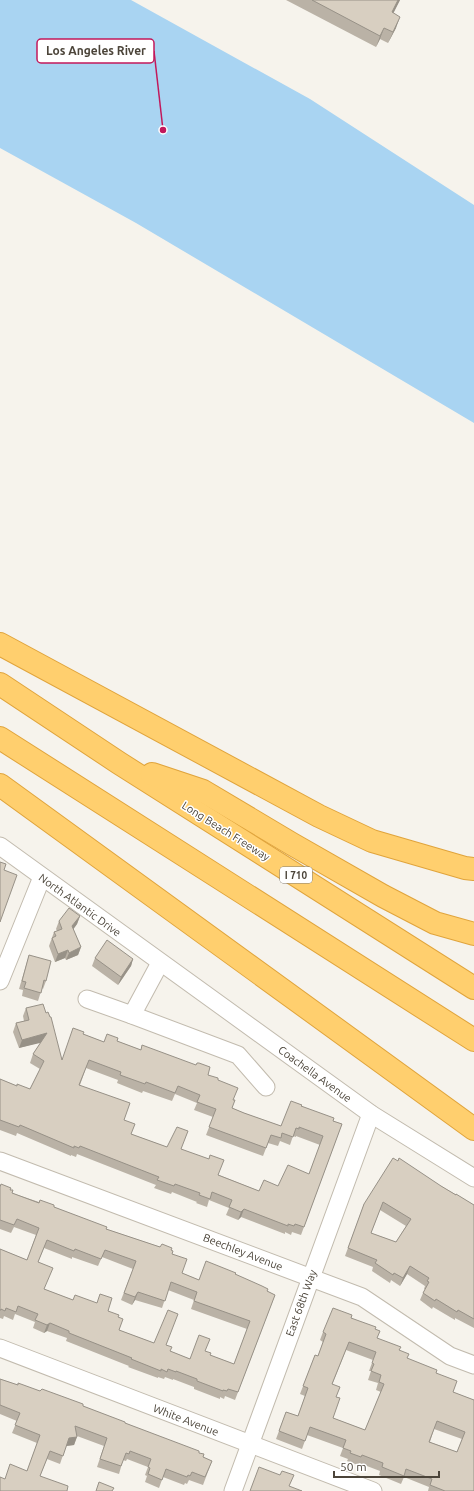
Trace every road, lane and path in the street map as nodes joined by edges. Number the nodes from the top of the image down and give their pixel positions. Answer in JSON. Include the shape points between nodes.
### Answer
{"nodes":[{"id":1,"x":0,"y":644,"type":"edge"},
{"id":2,"x":0,"y":684,"type":"edge"},
{"id":3,"x":0,"y":738,"type":"edge"},
{"id":4,"x":119,"y":763,"type":"junction"},
{"id":5,"x":0,"y":785,"type":"edge"},
{"id":6,"x":0,"y":846,"type":"edge"},
{"id":7,"x":474,"y":869,"type":"edge"},
{"id":8,"x":42,"y":877,"type":"junction"},
{"id":9,"x":474,"y":934,"type":"edge"},
{"id":10,"x":160,"y":963,"type":"junction"},
{"id":11,"x":0,"y":981,"type":"edge"},
{"id":12,"x":474,"y":988,"type":"edge"},
{"id":13,"x":87,"y":999,"type":"dead end"},
{"id":14,"x":132,"y":1015,"type":"junction"},
{"id":15,"x":440,"y":1019,"type":"junction"},
{"id":16,"x":474,"y":1040,"type":"edge"},
{"id":17,"x":474,"y":1055,"type":"edge"},
{"id":18,"x":266,"y":1087,"type":"dead end"},
{"id":19,"x":371,"y":1114,"type":"junction"},
{"id":20,"x":474,"y":1129,"type":"edge"},
{"id":21,"x":0,"y":1161,"type":"edge"},
{"id":22,"x":474,"y":1178,"type":"edge"},
{"id":23,"x":310,"y":1277,"type":"junction"},
{"id":24,"x":0,"y":1348,"type":"edge"},
{"id":25,"x":474,"y":1365,"type":"edge"},
{"id":26,"x":250,"y":1444,"type":"junction"},
{"id":27,"x":347,"y":1486,"type":"edge"},
{"id":28,"x":233,"y":1491,"type":"edge"},
{"id":29,"x":372,"y":1491,"type":"edge"}],
"edges":[{"from":1,"to":7,"type":"highway","via":[[320,816],[372,841]]},
{"from":2,"to":4,"type":"highway","name":"Long Beach Freeway","number":"I 710"},
{"from":3,"to":15,"type":"highway"},
{"from":4,"to":9,"type":"highway","via":[[203,792],[383,896],[435,923]]},
{"from":4,"to":12,"type":"highway","name":"Long Beach Freeway","number":"I 710"},
{"from":5,"to":20,"type":"highway"},
{"from":6,"to":8,"type":"street","name":"North Atlantic Drive"},
{"from":8,"to":10,"type":"street","name":"North Atlantic Drive"},
{"from":8,"to":11,"type":"street"},
{"from":10,"to":14,"type":"street"},
{"from":10,"to":19,"type":"street","name":"Coachella Avenue"},
{"from":13,"to":14,"type":"street"},
{"from":14,"to":18,"type":"street","via":[[238,1056]]},
{"from":15,"to":16,"type":"highway"},
{"from":15,"to":17,"type":"highway"},
{"from":19,"to":22,"type":"street","name":"Coachella Avenue"},
{"from":19,"to":23,"type":"street","name":"East 68th Way"},
{"from":21,"to":23,"type":"street","name":"Beechley Avenue"},
{"from":23,"to":25,"type":"street","name":"Beechley Avenue","via":[[362,1297],[450,1356]]},
{"from":23,"to":26,"type":"street","name":"East 68th Way"},
{"from":24,"to":26,"type":"street","name":"White Avenue"},
{"from":26,"to":27,"type":"street","name":"White Avenue"},
{"from":26,"to":28,"type":"street","name":"East 68th Way"},
{"from":27,"to":29,"type":"street","name":"White Avenue"}]}
